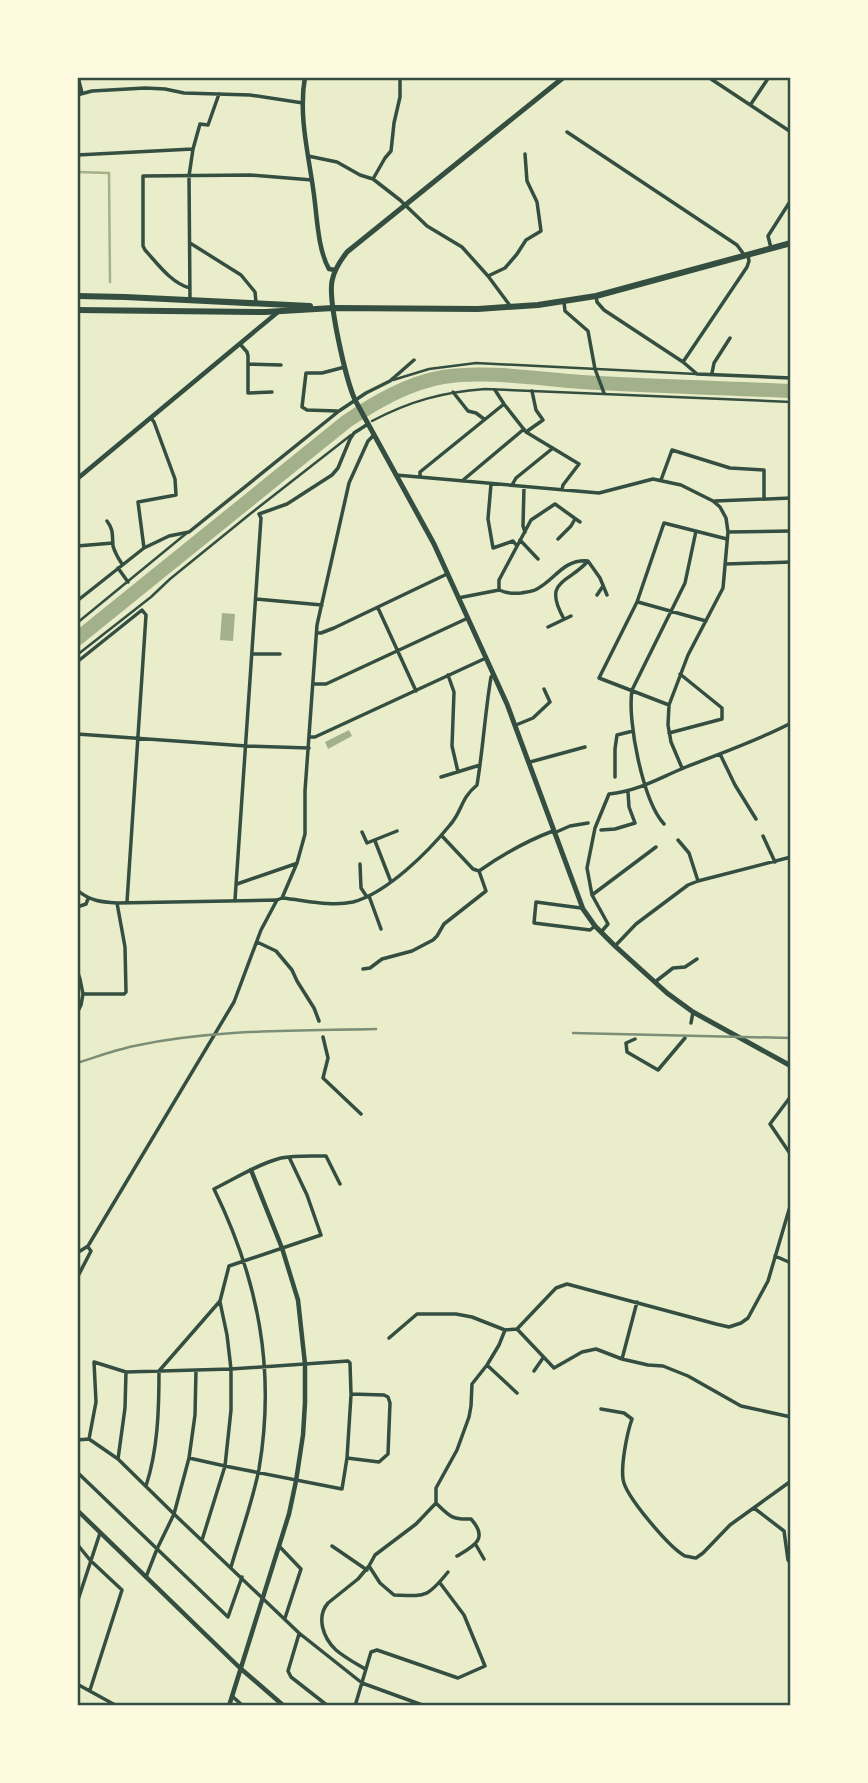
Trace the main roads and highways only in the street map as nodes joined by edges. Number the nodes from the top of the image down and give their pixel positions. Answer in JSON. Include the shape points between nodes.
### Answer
{"nodes":[{"id":1,"x":564,"y":77,"type":"edge"},
{"id":2,"x":791,"y":243,"type":"edge"},
{"id":3,"x":77,"y":296,"type":"edge"},
{"id":4,"x":332,"y":309,"type":"junction"},
{"id":5,"x":77,"y":310,"type":"edge"},
{"id":6,"x":791,"y":1066,"type":"edge"}],
"edges":[{"from":1,"to":4,"type":"main road","via":[[347,252],[332,280]]},
{"from":2,"to":4,"type":"main road","via":[[564,302],[478,309]]},
{"from":3,"to":4,"type":"main road"},
{"from":4,"to":5,"type":"main road"},
{"from":4,"to":6,"type":"main road","via":[[350,388],[433,544],[516,725],[583,909],[615,946],[667,993]]}]}
